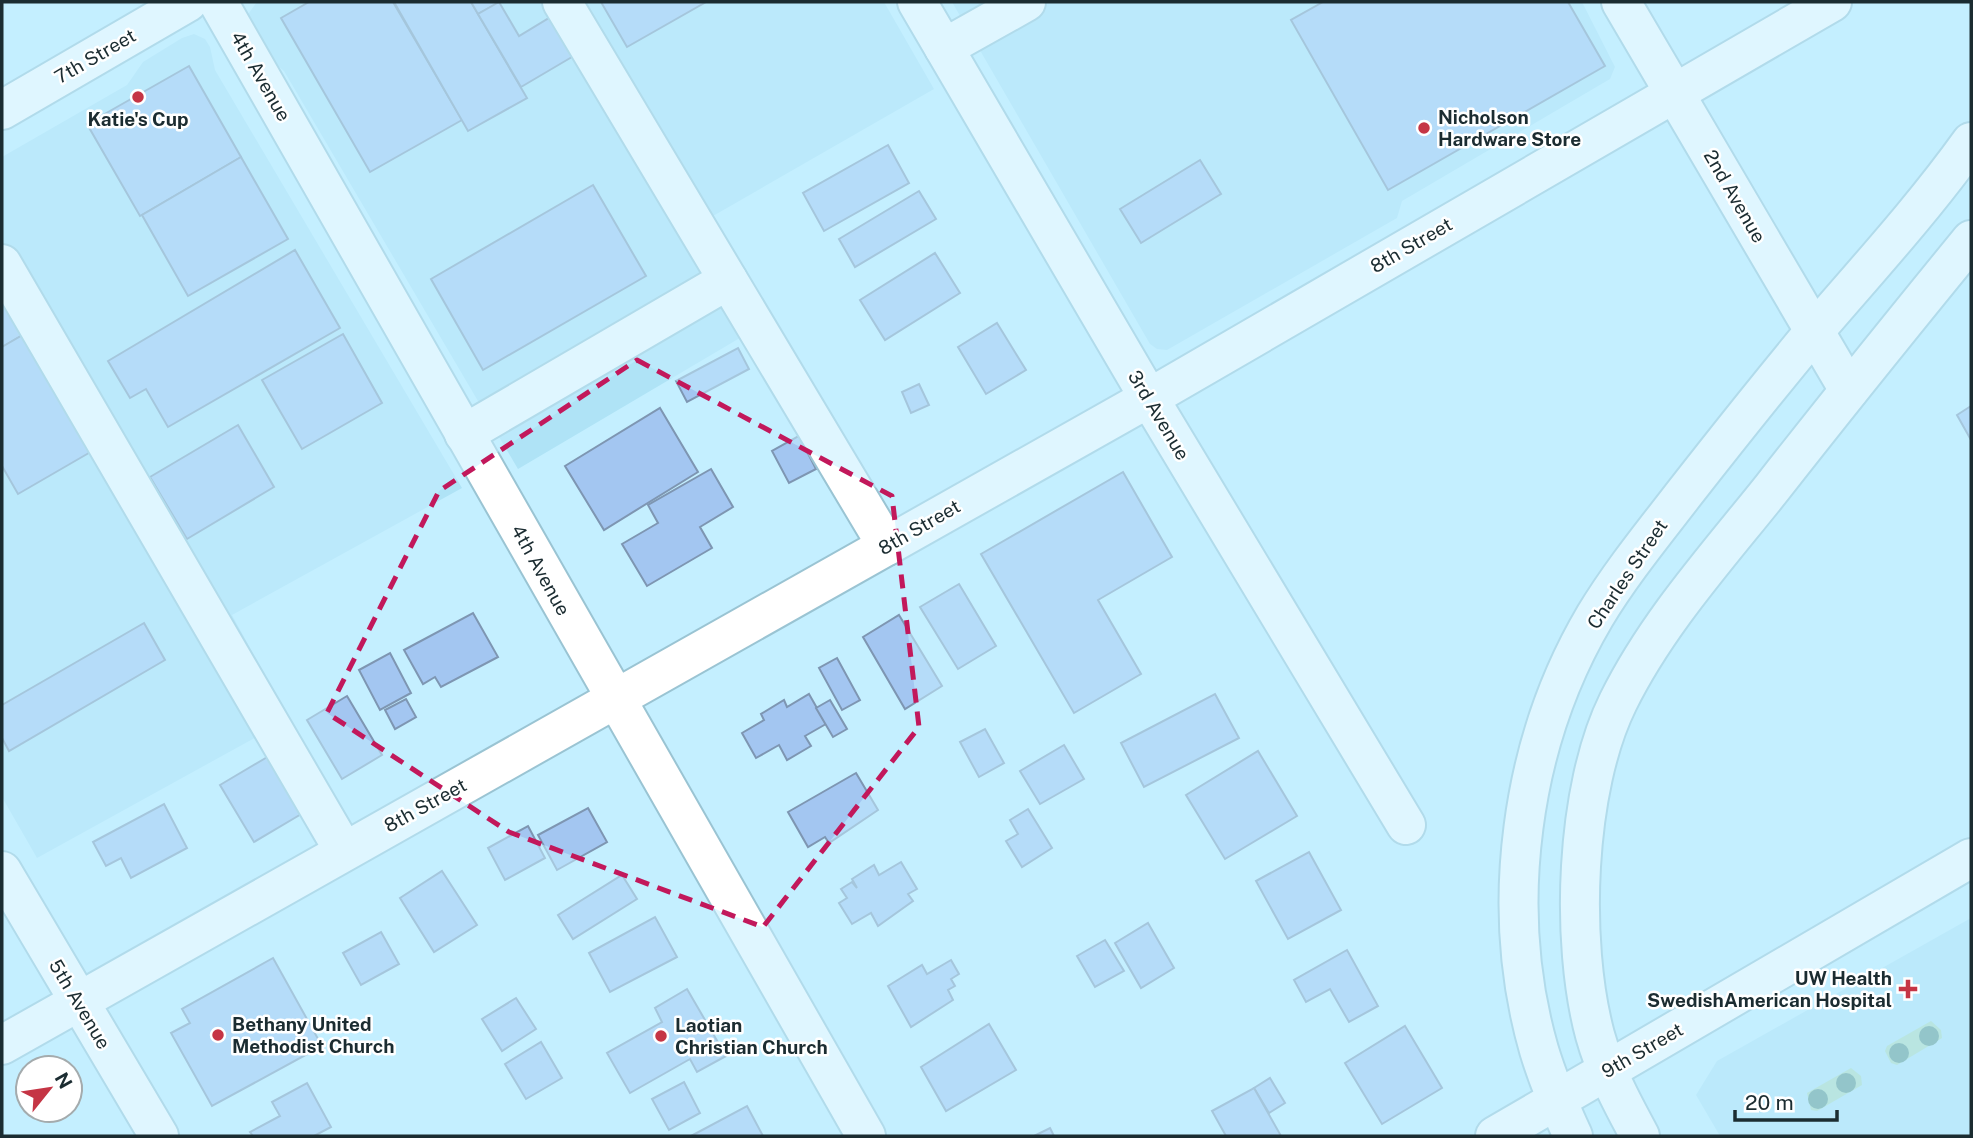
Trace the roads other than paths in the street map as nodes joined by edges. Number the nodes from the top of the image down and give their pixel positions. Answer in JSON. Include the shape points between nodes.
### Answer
{"nodes":[{"id":1,"x":188,"y":2,"type":"edge"},
{"id":2,"x":218,"y":2,"type":"edge"},
{"id":3,"x":562,"y":2,"type":"edge"},
{"id":4,"x":917,"y":2,"type":"edge"},
{"id":5,"x":1026,"y":2,"type":"edge"},
{"id":6,"x":1622,"y":2,"type":"edge"},
{"id":7,"x":1832,"y":2,"type":"edge"},
{"id":8,"x":944,"y":48,"type":"junction"},
{"id":9,"x":1675,"y":93,"type":"junction"},
{"id":10,"x":2,"y":110,"type":"edge"},
{"id":11,"x":1971,"y":142,"type":"edge"},
{"id":12,"x":1971,"y":240,"type":"edge"},
{"id":13,"x":2,"y":264,"type":"edge"},
{"id":14,"x":728,"y":280,"type":"junction"},
{"id":15,"x":1814,"y":332,"type":"junction"},
{"id":16,"x":1849,"y":390,"type":"junction"},
{"id":17,"x":1149,"y":398,"type":"junction"},
{"id":18,"x":464,"y":434,"type":"junction"},
{"id":19,"x":887,"y":546,"type":"junction"},
{"id":20,"x":614,"y":700,"type":"junction"},
{"id":21,"x":1406,"y":825,"type":"dead end"},
{"id":22,"x":344,"y":851,"type":"junction"},
{"id":23,"x":1971,"y":858,"type":"edge"},
{"id":24,"x":2,"y":871,"type":"edge"},
{"id":25,"x":79,"y":1002,"type":"junction"},
{"id":26,"x":2,"y":1045,"type":"edge"},
{"id":27,"x":1607,"y":1071,"type":"junction"},
{"id":28,"x":1557,"y":1100,"type":"junction"},
{"id":29,"x":159,"y":1136,"type":"edge"},
{"id":30,"x":866,"y":1136,"type":"edge"},
{"id":31,"x":1495,"y":1136,"type":"edge"},
{"id":32,"x":1573,"y":1136,"type":"edge"},
{"id":33,"x":1640,"y":1136,"type":"edge"}],
"edges":[{"from":1,"to":10,"type":"street","name":"7th Street"},
{"from":2,"to":18,"type":"street","name":"4th Avenue"},
{"from":3,"to":14,"type":"street"},
{"from":4,"to":8,"type":"street","name":"3rd Avenue"},
{"from":5,"to":8,"type":"street"},
{"from":6,"to":9,"type":"street","name":"2nd Avenue"},
{"from":7,"to":9,"type":"street","name":"8th Street"},
{"from":8,"to":17,"type":"street","name":"3rd Avenue"},
{"from":9,"to":15,"type":"street","name":"2nd Avenue"},
{"from":9,"to":17,"type":"street","name":"8th Street"},
{"from":11,"to":15,"type":"street","name":"Charles Street"},
{"from":12,"to":16,"type":"street"},
{"from":13,"to":22,"type":"street"},
{"from":14,"to":18,"type":"street"},
{"from":14,"to":19,"type":"street"},
{"from":15,"to":16,"type":"street","name":"2nd Avenue"},
{"from":15,"to":28,"type":"street","name":"Charles Street","via":[[1665,517],[1595,617],[1560,688],[1537,754],[1523,816],[1519,895],[1523,971],[1537,1044]]},
{"from":16,"to":27,"type":"street","via":[[1665,623],[1617,704],[1588,791],[1580,909],[1589,1005]]},
{"from":17,"to":19,"type":"street","name":"8th Street"},
{"from":17,"to":21,"type":"street","name":"3rd Avenue"},
{"from":18,"to":20,"type":"street","name":"4th Avenue"},
{"from":19,"to":20,"type":"street","name":"8th Street"},
{"from":20,"to":22,"type":"street","name":"8th Street"},
{"from":20,"to":30,"type":"street","name":"4th Avenue"},
{"from":22,"to":25,"type":"street","name":"8th Street"},
{"from":23,"to":27,"type":"street","name":"9th Street"},
{"from":24,"to":25,"type":"street","name":"5th Avenue"},
{"from":25,"to":26,"type":"street","name":"8th Street"},
{"from":25,"to":29,"type":"street","name":"5th Avenue"},
{"from":27,"to":28,"type":"street","name":"9th Street"},
{"from":27,"to":33,"type":"street"},
{"from":28,"to":31,"type":"street","name":"9th Street"},
{"from":28,"to":32,"type":"street","name":"Charles Street"}]}
